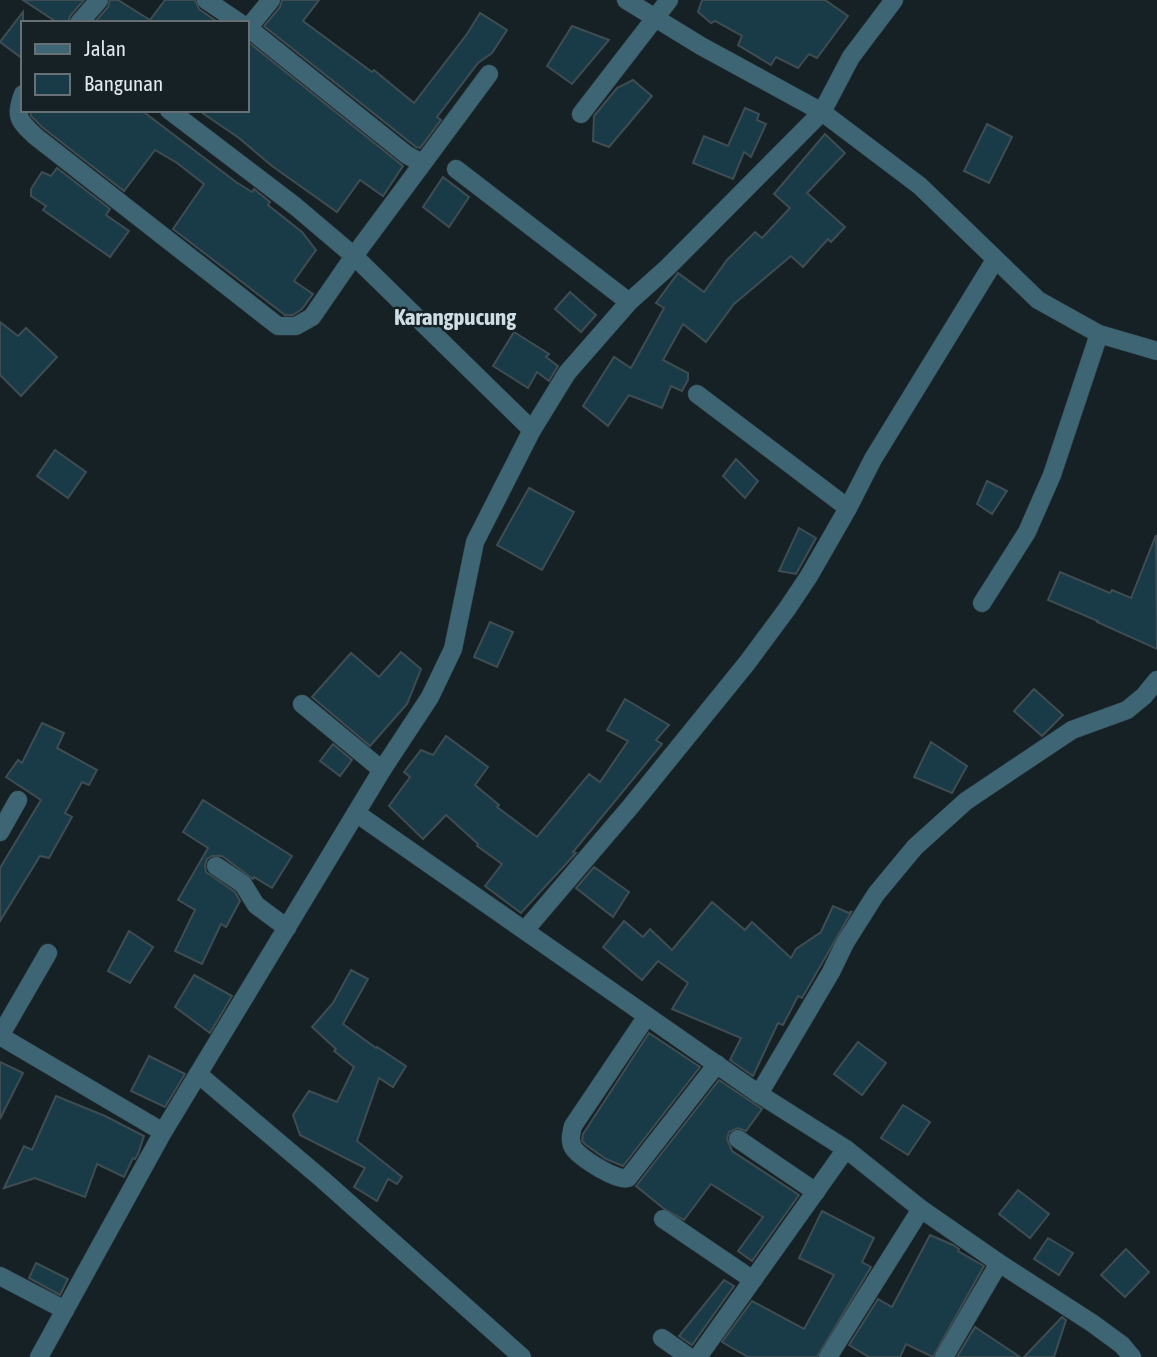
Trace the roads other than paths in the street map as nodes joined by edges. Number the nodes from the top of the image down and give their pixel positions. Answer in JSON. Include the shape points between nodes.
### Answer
{"nodes":[{"id":1,"x":99,"y":0,"type":"edge"},
{"id":2,"x":206,"y":0,"type":"edge"},
{"id":3,"x":271,"y":0,"type":"edge"},
{"id":4,"x":626,"y":0,"type":"edge"},
{"id":5,"x":669,"y":0,"type":"edge"},
{"id":6,"x":894,"y":0,"type":"edge"},
{"id":7,"x":657,"y":17,"type":"junction"},
{"id":8,"x":81,"y":21,"type":"edge"},
{"id":9,"x":238,"y":21,"type":"edge"},
{"id":10,"x":248,"y":23,"type":"edge"},
{"id":11,"x":248,"y":28,"type":"edge"},
{"id":12,"x":489,"y":74,"type":"dead end"},
{"id":13,"x":21,"y":102,"type":"edge"},
{"id":14,"x":172,"y":112,"type":"edge"},
{"id":15,"x":822,"y":112,"type":"junction"},
{"id":16,"x":581,"y":114,"type":"dead end"},
{"id":17,"x":422,"y":163,"type":"junction"},
{"id":18,"x":456,"y":169,"type":"dead end"},
{"id":19,"x":354,"y":256,"type":"junction"},
{"id":20,"x":995,"y":260,"type":"junction"},
{"id":21,"x":629,"y":302,"type":"junction"},
{"id":22,"x":1099,"y":334,"type":"junction"},
{"id":23,"x":1157,"y":351,"type":"edge"},
{"id":24,"x":697,"y":394,"type":"dead end"},
{"id":25,"x":532,"y":430,"type":"junction"},
{"id":26,"x":848,"y":508,"type":"junction"},
{"id":27,"x":982,"y":603,"type":"dead end"},
{"id":28,"x":1157,"y":680,"type":"edge"},
{"id":29,"x":1151,"y":697,"type":"edge"},
{"id":30,"x":302,"y":704,"type":"dead end"},
{"id":31,"x":382,"y":770,"type":"junction"},
{"id":32,"x":18,"y":800,"type":"dead end"},
{"id":33,"x":356,"y":813,"type":"junction"},
{"id":34,"x":0,"y":832,"type":"edge"},
{"id":35,"x":216,"y":866,"type":"dead end"},
{"id":36,"x":287,"y":928,"type":"junction"},
{"id":37,"x":526,"y":929,"type":"junction"},
{"id":38,"x":48,"y":953,"type":"dead end"},
{"id":39,"x":647,"y":1016,"type":"junction"},
{"id":40,"x":2,"y":1043,"type":"edge"},
{"id":41,"x":717,"y":1064,"type":"junction"},
{"id":42,"x":198,"y":1074,"type":"junction"},
{"id":43,"x":759,"y":1094,"type":"junction"},
{"id":44,"x":163,"y":1132,"type":"junction"},
{"id":45,"x":738,"y":1139,"type":"dead end"},
{"id":46,"x":846,"y":1149,"type":"junction"},
{"id":47,"x":816,"y":1192,"type":"junction"},
{"id":48,"x":921,"y":1209,"type":"junction"},
{"id":49,"x":663,"y":1219,"type":"dead end"},
{"id":50,"x":999,"y":1263,"type":"junction"},
{"id":51,"x":0,"y":1276,"type":"edge"},
{"id":52,"x":753,"y":1280,"type":"junction"},
{"id":53,"x":65,"y":1310,"type":"junction"},
{"id":54,"x":662,"y":1338,"type":"dead end"},
{"id":55,"x":39,"y":1357,"type":"edge"},
{"id":56,"x":522,"y":1357,"type":"edge"},
{"id":57,"x":689,"y":1357,"type":"edge"},
{"id":58,"x":698,"y":1357,"type":"edge"},
{"id":59,"x":828,"y":1357,"type":"edge"},
{"id":60,"x":944,"y":1357,"type":"edge"},
{"id":61,"x":1132,"y":1357,"type":"edge"}],
"edges":[{"from":1,"to":8,"type":"street"},
{"from":2,"to":9,"type":"street"},
{"from":3,"to":10,"type":"street"},
{"from":4,"to":7,"type":"street"},
{"from":5,"to":7,"type":"street"},
{"from":6,"to":15,"type":"street","via":[[850,57]]},
{"from":7,"to":15,"type":"street"},
{"from":7,"to":16,"type":"street"},
{"from":11,"to":17,"type":"street"},
{"from":12,"to":17,"type":"street"},
{"from":13,"to":19,"type":"street","via":[[18,113],[28,130],[278,326],[296,326],[312,317]]},
{"from":14,"to":19,"type":"street"},
{"from":15,"to":20,"type":"street","via":[[920,186]]},
{"from":15,"to":21,"type":"street"},
{"from":17,"to":19,"type":"street"},
{"from":18,"to":21,"type":"street"},
{"from":19,"to":25,"type":"street"},
{"from":20,"to":22,"type":"street","via":[[1038,300]]},
{"from":20,"to":26,"type":"street"},
{"from":21,"to":25,"type":"street","via":[[567,373]]},
{"from":22,"to":23,"type":"street"},
{"from":22,"to":27,"type":"street","via":[[1052,475],[1027,532]]},
{"from":24,"to":26,"type":"street"},
{"from":25,"to":31,"type":"street","via":[[475,542],[453,649],[430,697]]},
{"from":26,"to":37,"type":"street","via":[[809,576],[747,663]]},
{"from":28,"to":29,"type":"street"},
{"from":29,"to":43,"type":"street","via":[[1072,730],[966,801],[915,847],[876,894],[845,943]]},
{"from":30,"to":31,"type":"street"},
{"from":31,"to":33,"type":"street"},
{"from":32,"to":34,"type":"street"},
{"from":33,"to":36,"type":"street"},
{"from":33,"to":37,"type":"street"},
{"from":35,"to":36,"type":"street","via":[[243,884],[256,905]]},
{"from":36,"to":42,"type":"street"},
{"from":37,"to":39,"type":"street"},
{"from":38,"to":40,"type":"street"},
{"from":39,"to":41,"type":"street"},
{"from":39,"to":41,"type":"street","via":[[573,1126],[570,1139],[574,1148],[596,1166],[622,1180],[628,1178]]},
{"from":40,"to":44,"type":"street"},
{"from":41,"to":43,"type":"street"},
{"from":42,"to":44,"type":"street"},
{"from":42,"to":56,"type":"street"},
{"from":43,"to":46,"type":"street"},
{"from":44,"to":53,"type":"street"},
{"from":45,"to":47,"type":"street"},
{"from":46,"to":47,"type":"street"},
{"from":46,"to":48,"type":"street"},
{"from":47,"to":52,"type":"street"},
{"from":48,"to":50,"type":"street"},
{"from":48,"to":59,"type":"street"},
{"from":49,"to":52,"type":"street"},
{"from":50,"to":60,"type":"street"},
{"from":50,"to":61,"type":"street","via":[[1092,1323]]},
{"from":51,"to":53,"type":"street"},
{"from":52,"to":58,"type":"street"},
{"from":53,"to":55,"type":"street"},
{"from":54,"to":57,"type":"street"}]}
